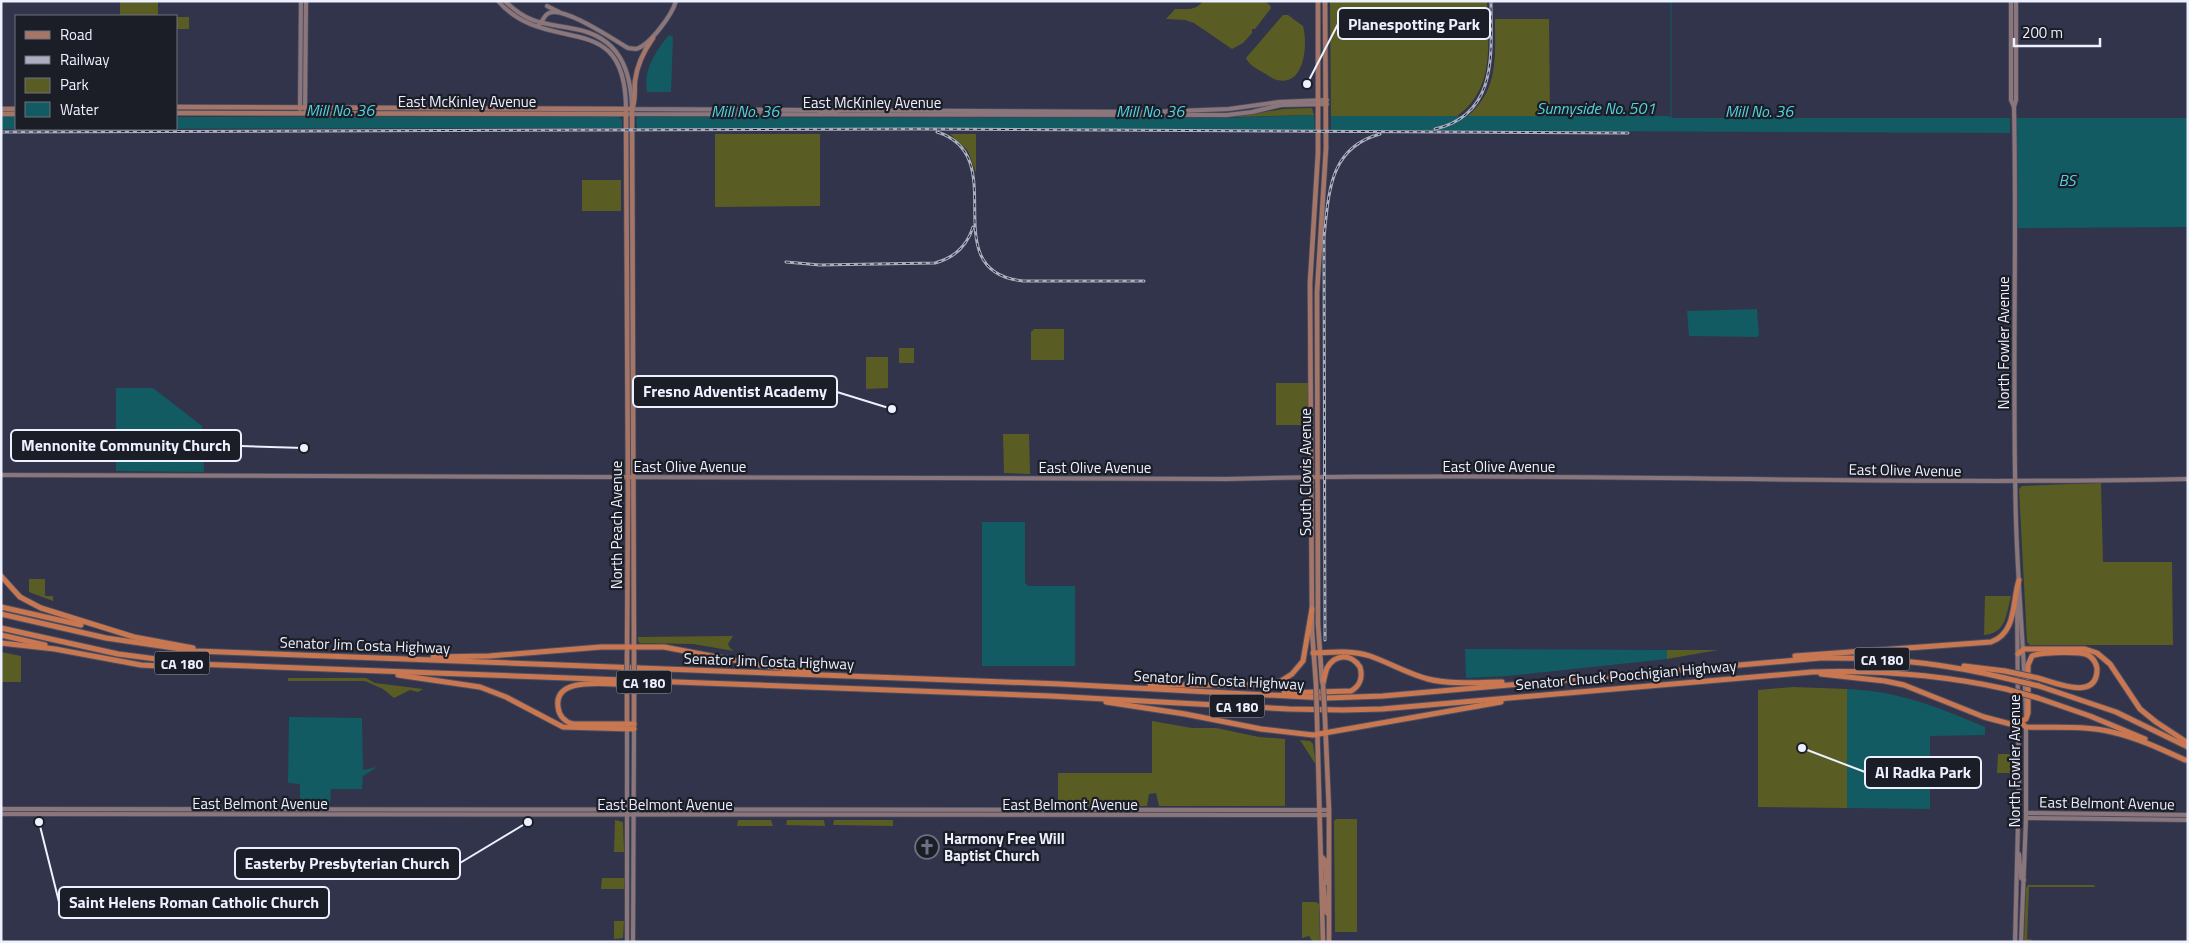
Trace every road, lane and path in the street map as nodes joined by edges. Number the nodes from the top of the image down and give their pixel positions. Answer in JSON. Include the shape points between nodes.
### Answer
{"nodes":[{"id":1,"x":301,"y":1,"type":"edge"},
{"id":2,"x":306,"y":1,"type":"edge"},
{"id":3,"x":498,"y":1,"type":"edge"},
{"id":4,"x":505,"y":1,"type":"edge"},
{"id":5,"x":674,"y":1,"type":"edge"},
{"id":6,"x":1318,"y":1,"type":"edge"},
{"id":7,"x":1325,"y":1,"type":"edge"},
{"id":8,"x":2011,"y":1,"type":"edge"},
{"id":9,"x":2016,"y":1,"type":"edge"},
{"id":10,"x":547,"y":6,"type":"dead end"},
{"id":11,"x":2011,"y":7,"type":"junction"},
{"id":12,"x":566,"y":15,"type":"junction"},
{"id":13,"x":541,"y":24,"type":"junction"},
{"id":14,"x":535,"y":27,"type":"junction"},
{"id":15,"x":652,"y":38,"type":"junction"},
{"id":16,"x":2016,"y":38,"type":"junction"},
{"id":17,"x":1318,"y":102,"type":"junction"},
{"id":18,"x":1327,"y":102,"type":"junction"},
{"id":19,"x":178,"y":107,"type":"edge"},
{"id":20,"x":213,"y":107,"type":"junction"},
{"id":21,"x":2014,"y":107,"type":"junction"},
{"id":22,"x":414,"y":108,"type":"junction"},
{"id":23,"x":548,"y":108,"type":"junction"},
{"id":24,"x":1247,"y":108,"type":"junction"},
{"id":25,"x":302,"y":110,"type":"junction"},
{"id":26,"x":844,"y":110,"type":"junction"},
{"id":27,"x":891,"y":110,"type":"junction"},
{"id":28,"x":629,"y":111,"type":"junction"},
{"id":29,"x":1,"y":112,"type":"edge"},
{"id":30,"x":15,"y":112,"type":"edge"},
{"id":31,"x":178,"y":113,"type":"edge"},
{"id":32,"x":380,"y":113,"type":"junction"},
{"id":33,"x":507,"y":113,"type":"junction"},
{"id":34,"x":914,"y":113,"type":"junction"},
{"id":35,"x":809,"y":115,"type":"junction"},
{"id":36,"x":848,"y":115,"type":"junction"},
{"id":37,"x":1211,"y":115,"type":"junction"},
{"id":38,"x":626,"y":240,"type":"junction"},
{"id":39,"x":633,"y":272,"type":"junction"},
{"id":40,"x":627,"y":273,"type":"junction"},
{"id":41,"x":633,"y":304,"type":"junction"},
{"id":42,"x":628,"y":360,"type":"junction"},
{"id":43,"x":633,"y":392,"type":"junction"},
{"id":44,"x":1,"y":475,"type":"edge"},
{"id":45,"x":631,"y":477,"type":"junction"},
{"id":46,"x":1311,"y":477,"type":"junction"},
{"id":47,"x":1318,"y":477,"type":"junction"},
{"id":48,"x":2188,"y":479,"type":"edge"},
{"id":49,"x":2015,"y":482,"type":"junction"},
{"id":50,"x":1,"y":576,"type":"edge"},
{"id":51,"x":1312,"y":580,"type":"junction"},
{"id":52,"x":2018,"y":580,"type":"junction"},
{"id":53,"x":631,"y":594,"type":"junction"},
{"id":54,"x":1,"y":607,"type":"edge"},
{"id":55,"x":1312,"y":609,"type":"junction"},
{"id":56,"x":1,"y":614,"type":"edge"},
{"id":57,"x":1318,"y":624,"type":"junction"},
{"id":58,"x":1,"y":628,"type":"edge"},
{"id":59,"x":120,"y":634,"type":"junction"},
{"id":60,"x":1,"y":635,"type":"edge"},
{"id":61,"x":1,"y":643,"type":"edge"},
{"id":62,"x":627,"y":647,"type":"junction"},
{"id":63,"x":634,"y":647,"type":"junction"},
{"id":64,"x":2024,"y":649,"type":"junction"},
{"id":65,"x":76,"y":652,"type":"junction"},
{"id":66,"x":1313,"y":653,"type":"junction"},
{"id":67,"x":1319,"y":653,"type":"junction"},
{"id":68,"x":266,"y":654,"type":"junction"},
{"id":69,"x":2018,"y":654,"type":"junction"},
{"id":70,"x":366,"y":658,"type":"junction"},
{"id":71,"x":1758,"y":662,"type":"junction"},
{"id":72,"x":1939,"y":664,"type":"junction"},
{"id":73,"x":243,"y":666,"type":"junction"},
{"id":74,"x":366,"y":670,"type":"junction"},
{"id":75,"x":1793,"y":673,"type":"junction"},
{"id":76,"x":847,"y":676,"type":"junction"},
{"id":77,"x":1540,"y":682,"type":"junction"},
{"id":78,"x":725,"y":684,"type":"junction"},
{"id":79,"x":1323,"y":684,"type":"junction"},
{"id":80,"x":1102,"y":686,"type":"junction"},
{"id":81,"x":1238,"y":694,"type":"junction"},
{"id":82,"x":1542,"y":695,"type":"junction"},
{"id":83,"x":1050,"y":696,"type":"junction"},
{"id":84,"x":2018,"y":714,"type":"joint"},
{"id":85,"x":2023,"y":723,"type":"junction"},
{"id":86,"x":627,"y":727,"type":"junction"},
{"id":87,"x":634,"y":727,"type":"junction"},
{"id":88,"x":1326,"y":734,"type":"junction"},
{"id":89,"x":1318,"y":735,"type":"junction"},
{"id":90,"x":2188,"y":745,"type":"edge"},
{"id":91,"x":2186,"y":761,"type":"edge"},
{"id":92,"x":1,"y":809,"type":"edge"},
{"id":93,"x":628,"y":810,"type":"junction"},
{"id":94,"x":635,"y":810,"type":"junction"},
{"id":95,"x":1320,"y":812,"type":"junction"},
{"id":96,"x":1329,"y":812,"type":"junction"},
{"id":97,"x":2026,"y":813,"type":"junction"},
{"id":98,"x":1,"y":814,"type":"edge"},
{"id":99,"x":628,"y":815,"type":"junction"},
{"id":100,"x":635,"y":815,"type":"junction"},
{"id":101,"x":2188,"y":815,"type":"edge"},
{"id":102,"x":2026,"y":818,"type":"junction"},
{"id":103,"x":2188,"y":820,"type":"edge"},
{"id":104,"x":2018,"y":849,"type":"junction"},
{"id":105,"x":1321,"y":856,"type":"junction"},
{"id":106,"x":628,"y":870,"type":"junction"},
{"id":107,"x":1322,"y":875,"type":"junction"},
{"id":108,"x":2024,"y":880,"type":"junction"},
{"id":109,"x":1329,"y":891,"type":"junction"},
{"id":110,"x":633,"y":899,"type":"junction"},
{"id":111,"x":1329,"y":915,"type":"junction"},
{"id":112,"x":627,"y":942,"type":"edge"},
{"id":113,"x":633,"y":942,"type":"edge"},
{"id":114,"x":1323,"y":942,"type":"edge"},
{"id":115,"x":1329,"y":942,"type":"edge"},
{"id":116,"x":2015,"y":942,"type":"edge"},
{"id":117,"x":2021,"y":942,"type":"edge"}],
"edges":[{"from":1,"to":25,"type":"main road"},
{"from":2,"to":25,"type":"main road"},
{"from":3,"to":14,"type":"main road","via":[[516,17]]},
{"from":4,"to":13,"type":"main road","via":[[522,15]]},
{"from":5,"to":15,"type":"main road","via":[[672,11]]},
{"from":6,"to":17,"type":"main road","name":"South Clovis Avenue"},
{"from":7,"to":18,"type":"main road","name":"South Clovis Avenue"},
{"from":8,"to":11,"type":"main road","name":"North Fowler Avenue"},
{"from":9,"to":16,"type":"main road","name":"North Fowler Avenue"},
{"from":10,"to":12,"type":"main road"},
{"from":11,"to":16,"type":"main road"},
{"from":11,"to":21,"type":"main road","name":"North Fowler Avenue"},
{"from":12,"to":13,"type":"main road","via":[[550,13]]},
{"from":12,"to":15,"type":"main road","via":[[631,49],[641,48]]},
{"from":13,"to":14,"type":"main road"},
{"from":13,"to":28,"type":"main road","via":[[587,32],[612,48],[629,78]]},
{"from":14,"to":28,"type":"main road","via":[[581,36],[605,49],[623,76]]},
{"from":15,"to":28,"type":"main road","via":[[638,65],[634,103]]},
{"from":16,"to":21,"type":"main road","name":"North Fowler Avenue"},
{"from":17,"to":18,"type":"main road","name":"East McKinley Avenue"},
{"from":17,"to":24,"type":"main road","name":"East McKinley Avenue","via":[[1279,102]]},
{"from":17,"to":37,"type":"main road","name":"East McKinley Avenue"},
{"from":17,"to":46,"type":"main road","name":"South Clovis Avenue","via":[[1310,283]]},
{"from":18,"to":47,"type":"main road","name":"South Clovis Avenue","via":[[1317,280]]},
{"from":19,"to":20,"type":"main road","name":"East McKinley Avenue"},
{"from":20,"to":25,"type":"main road","name":"East McKinley Avenue"},
{"from":20,"to":31,"type":"main road"},
{"from":21,"to":49,"type":"main road","name":"North Fowler Avenue"},
{"from":22,"to":23,"type":"main road","name":"East McKinley Avenue"},
{"from":22,"to":25,"type":"main road","name":"East McKinley Avenue"},
{"from":22,"to":32,"type":"main road"},
{"from":23,"to":28,"type":"main road","name":"East McKinley Avenue"},
{"from":23,"to":33,"type":"main road"},
{"from":24,"to":34,"type":"main road","name":"East McKinley Avenue","via":[[1152,112]]},
{"from":24,"to":37,"type":"main road"},
{"from":25,"to":31,"type":"main road","name":"East McKinley Avenue"},
{"from":25,"to":32,"type":"main road","name":"East McKinley Avenue"},
{"from":26,"to":27,"type":"main road","name":"East McKinley Avenue"},
{"from":26,"to":28,"type":"main road","name":"East McKinley Avenue"},
{"from":26,"to":35,"type":"main road"},
{"from":27,"to":34,"type":"main road","name":"East McKinley Avenue"},
{"from":27,"to":36,"type":"main road","via":[[852,112]]},
{"from":28,"to":33,"type":"main road","name":"East McKinley Avenue"},
{"from":28,"to":35,"type":"main road","name":"East McKinley Avenue"},
{"from":28,"to":38,"type":"main road","name":"North Peach Avenue","via":[[626,120]]},
{"from":28,"to":39,"type":"main road","name":"North Peach Avenue","via":[[632,123]]},
{"from":29,"to":30,"type":"main road"},
{"from":32,"to":33,"type":"main road","name":"East McKinley Avenue"},
{"from":34,"to":36,"type":"main road","name":"East McKinley Avenue"},
{"from":34,"to":37,"type":"main road","name":"East McKinley Avenue"},
{"from":35,"to":36,"type":"main road","name":"East McKinley Avenue"},
{"from":38,"to":39,"type":"main road","via":[[629,267]]},
{"from":38,"to":40,"type":"main road","name":"North Peach Avenue"},
{"from":39,"to":41,"type":"main road","name":"North Peach Avenue"},
{"from":40,"to":41,"type":"main road"},
{"from":40,"to":42,"type":"main road","name":"North Peach Avenue"},
{"from":41,"to":43,"type":"main road","name":"North Peach Avenue"},
{"from":42,"to":43,"type":"main road"},
{"from":42,"to":45,"type":"main road","name":"North Peach Avenue"},
{"from":43,"to":45,"type":"main road","name":"North Peach Avenue"},
{"from":44,"to":45,"type":"main road","name":"East Olive Avenue"},
{"from":45,"to":46,"type":"main road","name":"East Olive Avenue"},
{"from":45,"to":53,"type":"main road","name":"North Peach Avenue"},
{"from":45,"to":53,"type":"main road","name":"North Peach Avenue","via":[[628,578]]},
{"from":46,"to":47,"type":"main road","name":"East Olive Avenue"},
{"from":46,"to":51,"type":"main road","name":"South Clovis Avenue"},
{"from":47,"to":49,"type":"main road","name":"East Olive Avenue","via":[[1670,477]]},
{"from":47,"to":57,"type":"main road","name":"South Clovis Avenue"},
{"from":48,"to":49,"type":"main road","name":"East Olive Avenue"},
{"from":49,"to":52,"type":"main road","name":"North Fowler Avenue"},
{"from":50,"to":59,"type":"highway","via":[[30,604]]},
{"from":51,"to":55,"type":"main road","name":"South Clovis Avenue"},
{"from":51,"to":57,"type":"main road","via":[[1315,582]]},
{"from":52,"to":64,"type":"main road","name":"North Fowler Avenue"},
{"from":52,"to":69,"type":"main road","name":"North Fowler Avenue"},
{"from":52,"to":71,"type":"highway","via":[[2008,628],[1991,642],[1804,654]]},
{"from":53,"to":62,"type":"main road","name":"North Peach Avenue"},
{"from":53,"to":63,"type":"main road","name":"North Peach Avenue"},
{"from":54,"to":59,"type":"highway"},
{"from":55,"to":66,"type":"main road","name":"South Clovis Avenue"},
{"from":55,"to":80,"type":"highway","via":[[1303,661],[1281,681],[1258,685]]},
{"from":56,"to":68,"type":"highway","name":"Senator Jim Costa Highway","number":"CA 180","via":[[157,647]]},
{"from":57,"to":67,"type":"main road","name":"South Clovis Avenue"},
{"from":58,"to":73,"type":"highway","name":"Senator Jim Costa Highway","number":"CA 180","via":[[140,658]]},
{"from":59,"to":68,"type":"highway","via":[[187,647]]},
{"from":60,"to":65,"type":"highway"},
{"from":61,"to":65,"type":"highway"},
{"from":62,"to":63,"type":"highway"},
{"from":62,"to":70,"type":"highway","via":[[489,656]]},
{"from":62,"to":86,"type":"main road","name":"North Peach Avenue","bridge":true},
{"from":63,"to":76,"type":"highway","via":[[680,649],[765,666]]},
{"from":63,"to":87,"type":"main road","name":"North Peach Avenue","bridge":true},
{"from":64,"to":69,"type":"highway"},
{"from":64,"to":85,"type":"main road","name":"North Fowler Avenue"},
{"from":64,"to":90,"type":"highway","via":[[2085,649],[2101,655],[2140,709]]},
{"from":65,"to":73,"type":"highway","via":[[158,667]]},
{"from":66,"to":67,"type":"highway"},
{"from":66,"to":89,"type":"main road","name":"South Clovis Avenue","bridge":true},
{"from":67,"to":77,"type":"highway","via":[[1365,655],[1418,676],[1443,681]]},
{"from":67,"to":79,"type":"main road","name":"South Clovis Avenue"},
{"from":68,"to":70,"type":"highway","name":"Senator Jim Costa Highway","number":"CA 180"},
{"from":69,"to":84,"type":"main road","name":"North Fowler Avenue"},
{"from":70,"to":76,"type":"highway","name":"Senator Jim Costa Highway","number":"CA 180"},
{"from":71,"to":72,"type":"highway","name":"Senator Chuck Poochigian Highway","number":"CA 180","via":[[1835,658]]},
{"from":71,"to":77,"type":"highway","name":"Senator Chuck Poochigian Highway","number":"CA 180"},
{"from":72,"to":85,"type":"highway","bridge":true,"via":[[2005,671],[2038,678],[2081,688],[2094,681],[2097,668],[2090,657],[2040,653],[2032,656],[2028,665],[2028,713]]},
{"from":72,"to":90,"type":"highway","name":"Senator Chuck Poochigian Highway","number":"CA 180","bridge":true,"via":[[2039,686],[2116,712]]},
{"from":73,"to":74,"type":"highway","name":"Senator Jim Costa Highway","number":"CA 180"},
{"from":74,"to":78,"type":"highway","name":"Senator Jim Costa Highway","number":"CA 180"},
{"from":74,"to":86,"type":"highway","via":[[480,687],[563,727]]},
{"from":75,"to":82,"type":"highway","name":"Senator Chuck Poochigian Highway","number":"CA 180"},
{"from":75,"to":85,"type":"highway","via":[[1904,685],[1984,717],[2014,725]]},
{"from":75,"to":91,"type":"highway","name":"Senator Chuck Poochigian Highway","number":"CA 180","bridge":true,"via":[[1917,674],[2006,689],[2129,732]]},
{"from":76,"to":80,"type":"highway","name":"Senator Jim Costa Highway","number":"CA 180"},
{"from":77,"to":81,"type":"highway","name":"Senator Jim Costa Highway","number":"CA 180","via":[[1366,697]]},
{"from":78,"to":83,"type":"highway","name":"Senator Jim Costa Highway","number":"CA 180"},
{"from":78,"to":86,"type":"highway","via":[[577,685],[566,689],[560,696],[559,712],[570,723]]},
{"from":79,"to":81,"type":"highway","via":[[1327,669],[1338,658],[1348,657],[1358,664],[1362,673],[1361,680],[1351,691]]},
{"from":79,"to":88,"type":"main road","name":"South Clovis Avenue","bridge":true},
{"from":80,"to":81,"type":"highway","name":"Senator Jim Costa Highway","number":"CA 180"},
{"from":82,"to":83,"type":"highway","name":"Senator Chuck Poochigian Highway","number":"CA 180","via":[[1343,710]]},
{"from":82,"to":88,"type":"highway"},
{"from":83,"to":89,"type":"highway","via":[[1184,714],[1270,731]]},
{"from":84,"to":85,"type":"highway"},
{"from":85,"to":91,"type":"highway","via":[[2111,732],[2142,741]]},
{"from":85,"to":97,"type":"main road","name":"North Fowler Avenue"},
{"from":85,"to":104,"type":"main road","name":"North Fowler Avenue"},
{"from":86,"to":87,"type":"highway"},
{"from":86,"to":93,"type":"main road","name":"North Peach Avenue"},
{"from":87,"to":94,"type":"main road","name":"North Peach Avenue"},
{"from":88,"to":89,"type":"highway"},
{"from":88,"to":96,"type":"main road","name":"South Clovis Avenue"},
{"from":89,"to":95,"type":"main road","name":"South Clovis Avenue"},
{"from":92,"to":93,"type":"main road","name":"East Belmont Avenue"},
{"from":93,"to":94,"type":"main road","name":"East Belmont Avenue"},
{"from":93,"to":99,"type":"main road","name":"North Peach Avenue"},
{"from":94,"to":95,"type":"main road","name":"East Belmont Avenue"},
{"from":94,"to":100,"type":"main road","name":"North Peach Avenue"},
{"from":95,"to":96,"type":"main road","name":"East Belmont Avenue"},
{"from":95,"to":100,"type":"main road","name":"East Belmont Avenue"},
{"from":95,"to":105,"type":"main road","name":"South Clovis Avenue"},
{"from":96,"to":109,"type":"main road","name":"South Clovis Avenue"},
{"from":97,"to":101,"type":"main road","name":"East Belmont Avenue"},
{"from":97,"to":102,"type":"main road","name":"North Fowler Avenue"},
{"from":98,"to":99,"type":"main road","name":"East Belmont Avenue"},
{"from":99,"to":100,"type":"main road","name":"East Belmont Avenue"},
{"from":99,"to":106,"type":"main road","name":"North Peach Avenue"},
{"from":100,"to":110,"type":"main road","name":"North Peach Avenue"},
{"from":102,"to":103,"type":"main road","name":"East Belmont Avenue"},
{"from":102,"to":108,"type":"main road","name":"North Fowler Avenue"},
{"from":104,"to":108,"type":"main road","via":[[2021,878]]},
{"from":104,"to":116,"type":"main road","name":"North Fowler Avenue"},
{"from":105,"to":107,"type":"main road","name":"South Clovis Avenue"},
{"from":105,"to":109,"type":"main road","via":[[1325,860]]},
{"from":106,"to":110,"type":"main road"},
{"from":106,"to":112,"type":"main road","name":"North Peach Avenue"},
{"from":107,"to":111,"type":"main road"},
{"from":107,"to":114,"type":"main road","name":"South Clovis Avenue"},
{"from":108,"to":117,"type":"main road","name":"North Fowler Avenue"},
{"from":109,"to":111,"type":"main road","name":"South Clovis Avenue"},
{"from":110,"to":113,"type":"main road","name":"North Peach Avenue"},
{"from":111,"to":115,"type":"main road","name":"South Clovis Avenue"}]}
